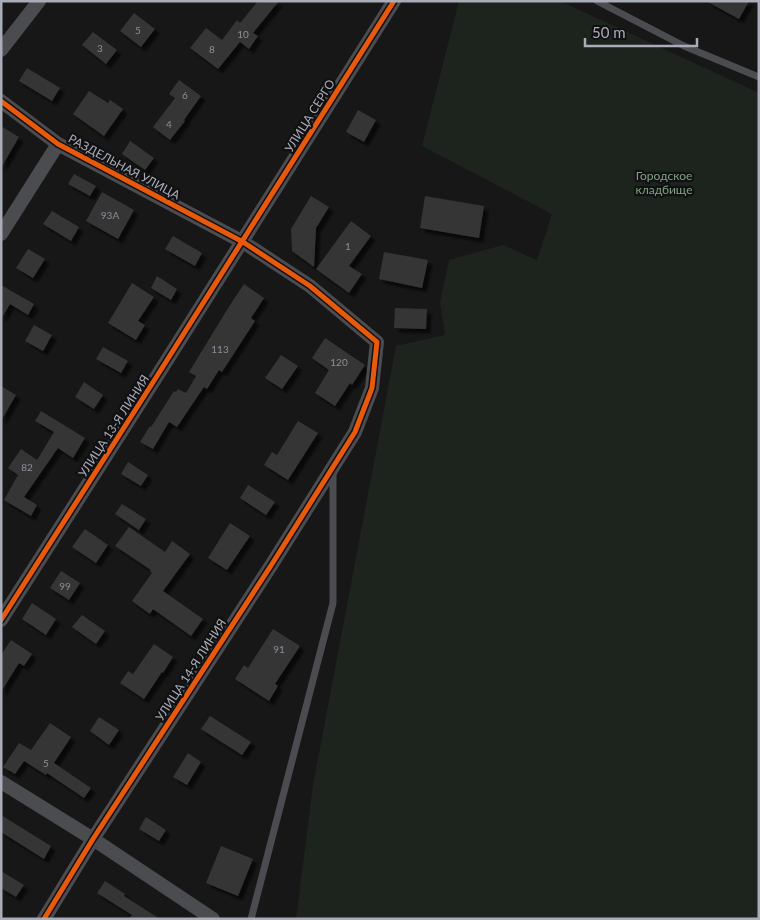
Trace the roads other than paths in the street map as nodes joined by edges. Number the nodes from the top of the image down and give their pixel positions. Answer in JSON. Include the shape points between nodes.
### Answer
{"nodes":[{"id":1,"x":39,"y":1,"type":"edge"},
{"id":2,"x":394,"y":1,"type":"edge"},
{"id":3,"x":597,"y":1,"type":"edge"},
{"id":4,"x":1,"y":50,"type":"edge"},
{"id":5,"x":759,"y":77,"type":"edge"},
{"id":6,"x":1,"y":101,"type":"edge"},
{"id":7,"x":58,"y":144,"type":"junction"},
{"id":8,"x":1,"y":234,"type":"edge"},
{"id":9,"x":242,"y":242,"type":"junction"},
{"id":10,"x":355,"y":432,"type":"joint"},
{"id":11,"x":333,"y":468,"type":"junction"},
{"id":12,"x":1,"y":620,"type":"edge"},
{"id":13,"x":1,"y":782,"type":"edge"},
{"id":14,"x":93,"y":839,"type":"junction"},
{"id":15,"x":44,"y":919,"type":"edge"},
{"id":16,"x":213,"y":919,"type":"edge"},
{"id":17,"x":251,"y":919,"type":"edge"}],
"edges":[{"from":1,"to":4,"type":"street"},
{"from":2,"to":9,"type":"street","name":"УЛИЦА СЕРГО"},
{"from":3,"to":5,"type":"lane","via":[[684,46]]},
{"from":6,"to":7,"type":"street","name":"РАЗДЕЛЬНАЯ УЛИЦА"},
{"from":7,"to":8,"type":"street"},
{"from":7,"to":9,"type":"street","name":"РАЗДЕЛЬНАЯ УЛИЦА"},
{"from":9,"to":10,"type":"street","name":"РАЗДЕЛЬНАЯ УЛИЦА","via":[[310,286],[377,342],[372,388]]},
{"from":9,"to":12,"type":"street","name":"УЛИЦА 13-Я ЛИНИЯ"},
{"from":10,"to":11,"type":"street","name":"УЛИЦА 14-Я ЛИНИЯ"},
{"from":11,"to":14,"type":"street","name":"УЛИЦА 14-Я ЛИНИЯ"},
{"from":11,"to":17,"type":"lane","via":[[333,603]]},
{"from":13,"to":14,"type":"street"},
{"from":14,"to":15,"type":"street","name":"УЛИЦА 14-Я ЛИНИЯ"},
{"from":14,"to":16,"type":"street"}]}
